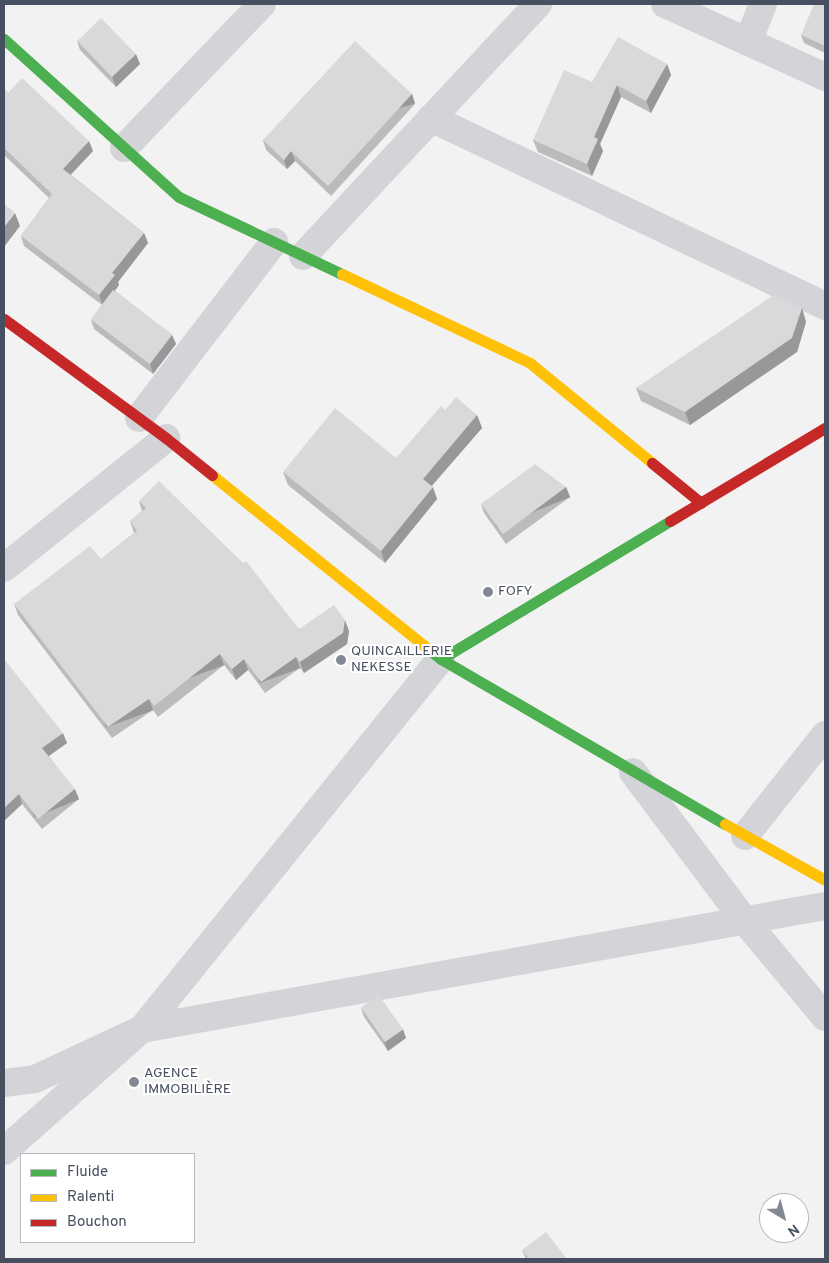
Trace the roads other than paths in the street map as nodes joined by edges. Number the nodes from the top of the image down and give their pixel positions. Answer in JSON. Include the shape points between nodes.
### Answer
{"nodes":[{"id":1,"x":262,"y":4,"type":"edge"},
{"id":2,"x":538,"y":4,"type":"edge"},
{"id":3,"x":665,"y":4,"type":"edge"},
{"id":4,"x":764,"y":4,"type":"edge"},
{"id":5,"x":4,"y":39,"type":"edge"},
{"id":6,"x":748,"y":42,"type":"junction"},
{"id":7,"x":825,"y":77,"type":"edge"},
{"id":8,"x":431,"y":118,"type":"junction"},
{"id":9,"x":124,"y":148,"type":"junction"},
{"id":10,"x":274,"y":242,"type":"junction"},
{"id":11,"x":303,"y":256,"type":"junction"},
{"id":12,"x":825,"y":306,"type":"edge"},
{"id":13,"x":4,"y":319,"type":"edge"},
{"id":14,"x":139,"y":418,"type":"junction"},
{"id":15,"x":825,"y":428,"type":"edge"},
{"id":16,"x":166,"y":438,"type":"junction"},
{"id":17,"x":701,"y":503,"type":"junction"},
{"id":18,"x":4,"y":568,"type":"edge"},
{"id":19,"x":441,"y":658,"type":"junction"},
{"id":20,"x":825,"y":735,"type":"edge"},
{"id":21,"x":633,"y":772,"type":"junction"},
{"id":22,"x":745,"y":836,"type":"junction"},
{"id":23,"x":825,"y":880,"type":"edge"},
{"id":24,"x":825,"y":906,"type":"edge"},
{"id":25,"x":745,"y":921,"type":"junction"},
{"id":26,"x":825,"y":1017,"type":"edge"},
{"id":27,"x":142,"y":1029,"type":"junction"},
{"id":28,"x":4,"y":1083,"type":"edge"},
{"id":29,"x":4,"y":1151,"type":"edge"}],
"edges":[{"from":1,"to":9,"type":"street"},
{"from":2,"to":8,"type":"street"},
{"from":3,"to":6,"type":"street"},
{"from":4,"to":6,"type":"street"},
{"from":5,"to":9,"type":"street"},
{"from":6,"to":7,"type":"street"},
{"from":8,"to":11,"type":"street"},
{"from":8,"to":12,"type":"street"},
{"from":9,"to":10,"type":"street","via":[[180,197]]},
{"from":10,"to":11,"type":"street"},
{"from":10,"to":14,"type":"street"},
{"from":11,"to":17,"type":"street","via":[[530,363]]},
{"from":13,"to":14,"type":"street"},
{"from":14,"to":16,"type":"street"},
{"from":15,"to":17,"type":"street"},
{"from":16,"to":18,"type":"street"},
{"from":16,"to":19,"type":"street"},
{"from":17,"to":19,"type":"street"},
{"from":19,"to":21,"type":"street"},
{"from":19,"to":27,"type":"street"},
{"from":20,"to":22,"type":"street"},
{"from":21,"to":22,"type":"street"},
{"from":21,"to":25,"type":"street"},
{"from":22,"to":23,"type":"street"},
{"from":24,"to":25,"type":"street"},
{"from":25,"to":26,"type":"street"},
{"from":25,"to":27,"type":"street"},
{"from":27,"to":28,"type":"street","via":[[35,1079]]},
{"from":27,"to":29,"type":"street"}]}
